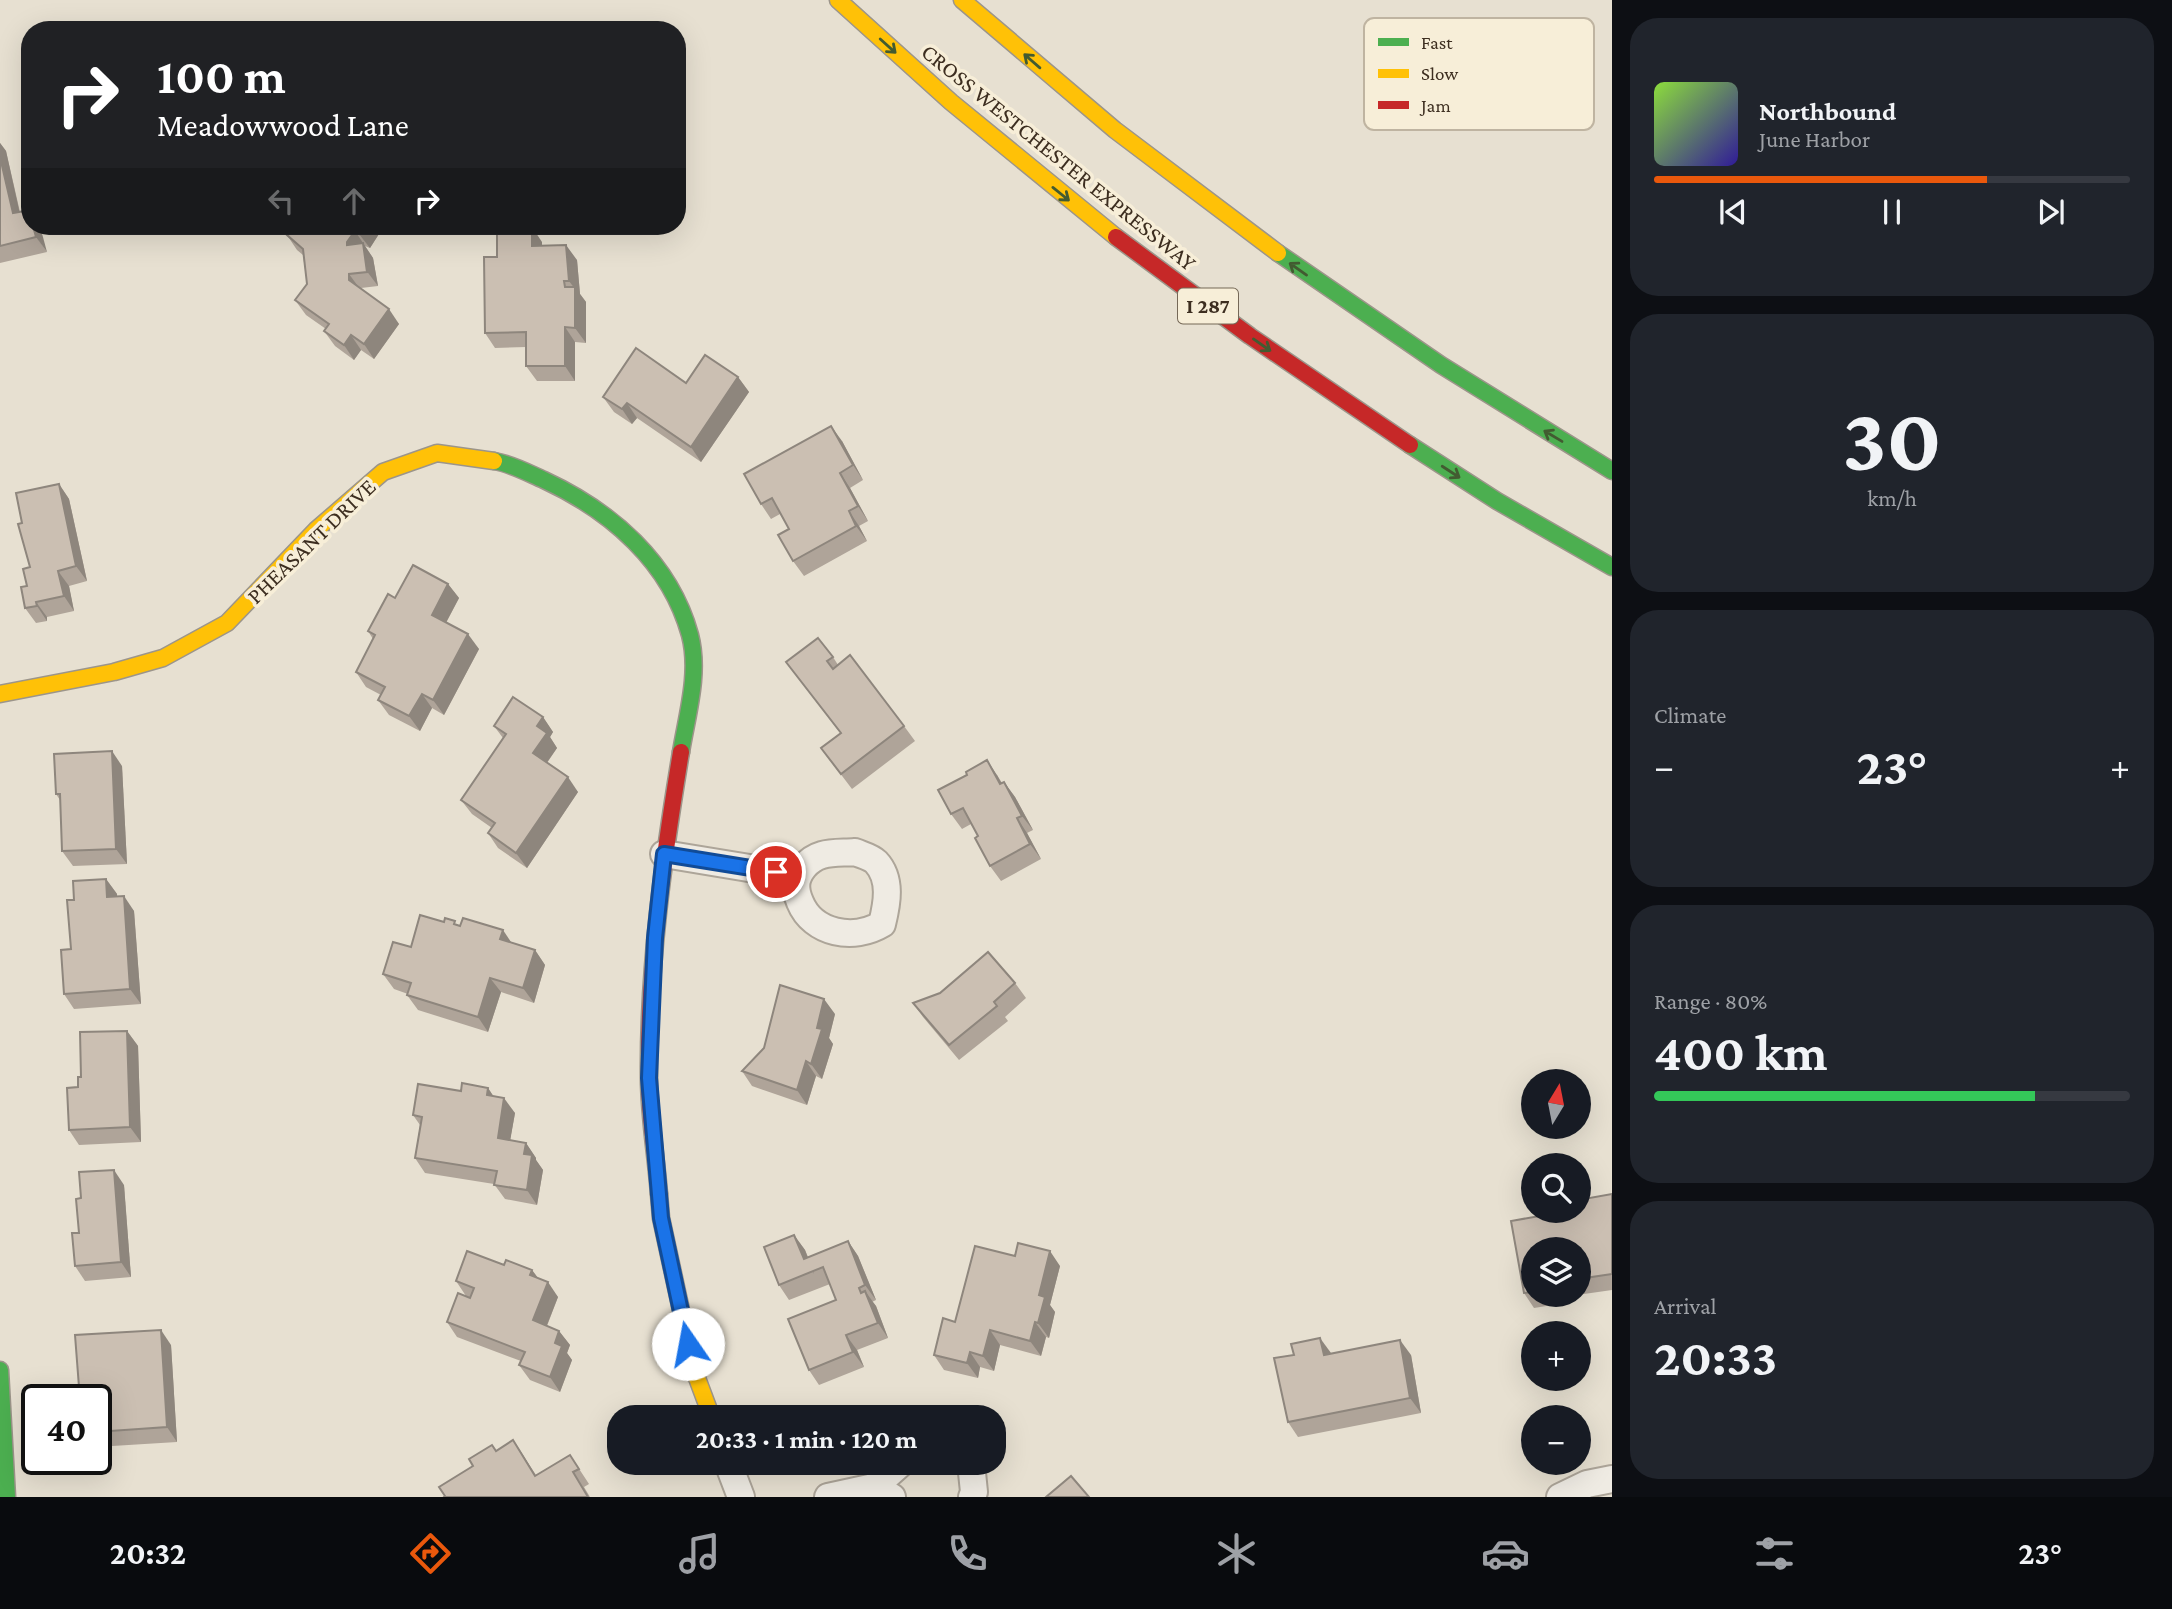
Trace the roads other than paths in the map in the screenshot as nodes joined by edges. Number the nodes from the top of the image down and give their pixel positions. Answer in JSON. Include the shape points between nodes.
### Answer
{"nodes":[{"id":1,"x":838,"y":0,"type":"edge"},
{"id":2,"x":962,"y":0,"type":"edge"},
{"id":3,"x":1034,"y":40,"type":"dead end"},
{"id":4,"x":1103,"y":120,"type":"junction"},
{"id":5,"x":1612,"y":471,"type":"edge"},
{"id":6,"x":1612,"y":568,"type":"edge"},
{"id":7,"x":0,"y":694,"type":"edge"},
{"id":8,"x":664,"y":854,"type":"junction"},
{"id":9,"x":797,"y":876,"type":"dead end"},
{"id":10,"x":0,"y":1370,"type":"edge"},
{"id":11,"x":707,"y":1405,"type":"edge"},
{"id":12,"x":733,"y":1475,"type":"edge"},
{"id":13,"x":894,"y":1475,"type":"edge"},
{"id":14,"x":972,"y":1475,"type":"edge"},
{"id":15,"x":1612,"y":1479,"type":"edge"},
{"id":16,"x":883,"y":1492,"type":"edge"},
{"id":17,"x":7,"y":1497,"type":"edge"},
{"id":18,"x":741,"y":1497,"type":"edge"},
{"id":19,"x":828,"y":1497,"type":"edge"},
{"id":20,"x":972,"y":1497,"type":"edge"},
{"id":21,"x":1560,"y":1497,"type":"edge"}],
"edges":[{"from":1,"to":6,"type":"main road","name":"CROSS WESTCHESTER EXPRESSWAY","number":"I 287","one_way":true,"via":[[921,77],[1047,182],[1216,312],[1381,427]]},
{"from":4,"to":2,"type":"main road","one_way":true},
{"from":3,"to":4,"type":"main road"},
{"from":5,"to":4,"type":"main road","one_way":true,"via":[[1378,324],[1238,225]]},
{"from":7,"to":8,"type":"main road","name":"PHEASANT DRIVE","via":[[163,658],[227,623],[316,530],[383,472],[437,453],[507,463],[570,492],[622,528],[659,569],[679,605],[691,637],[694,673]]},
{"from":8,"to":9,"type":"street"},
{"from":8,"to":11,"type":"main road","name":"PHEASANT DRIVE","via":[[655,938],[650,1090],[661,1218],[694,1370]]},
{"from":10,"to":17,"type":"main road"},
{"from":12,"to":18,"type":"street"},
{"from":13,"to":16,"type":"street"},
{"from":14,"to":20,"type":"street"},
{"from":15,"to":21,"type":"street"},
{"from":16,"to":19,"type":"street"}]}
